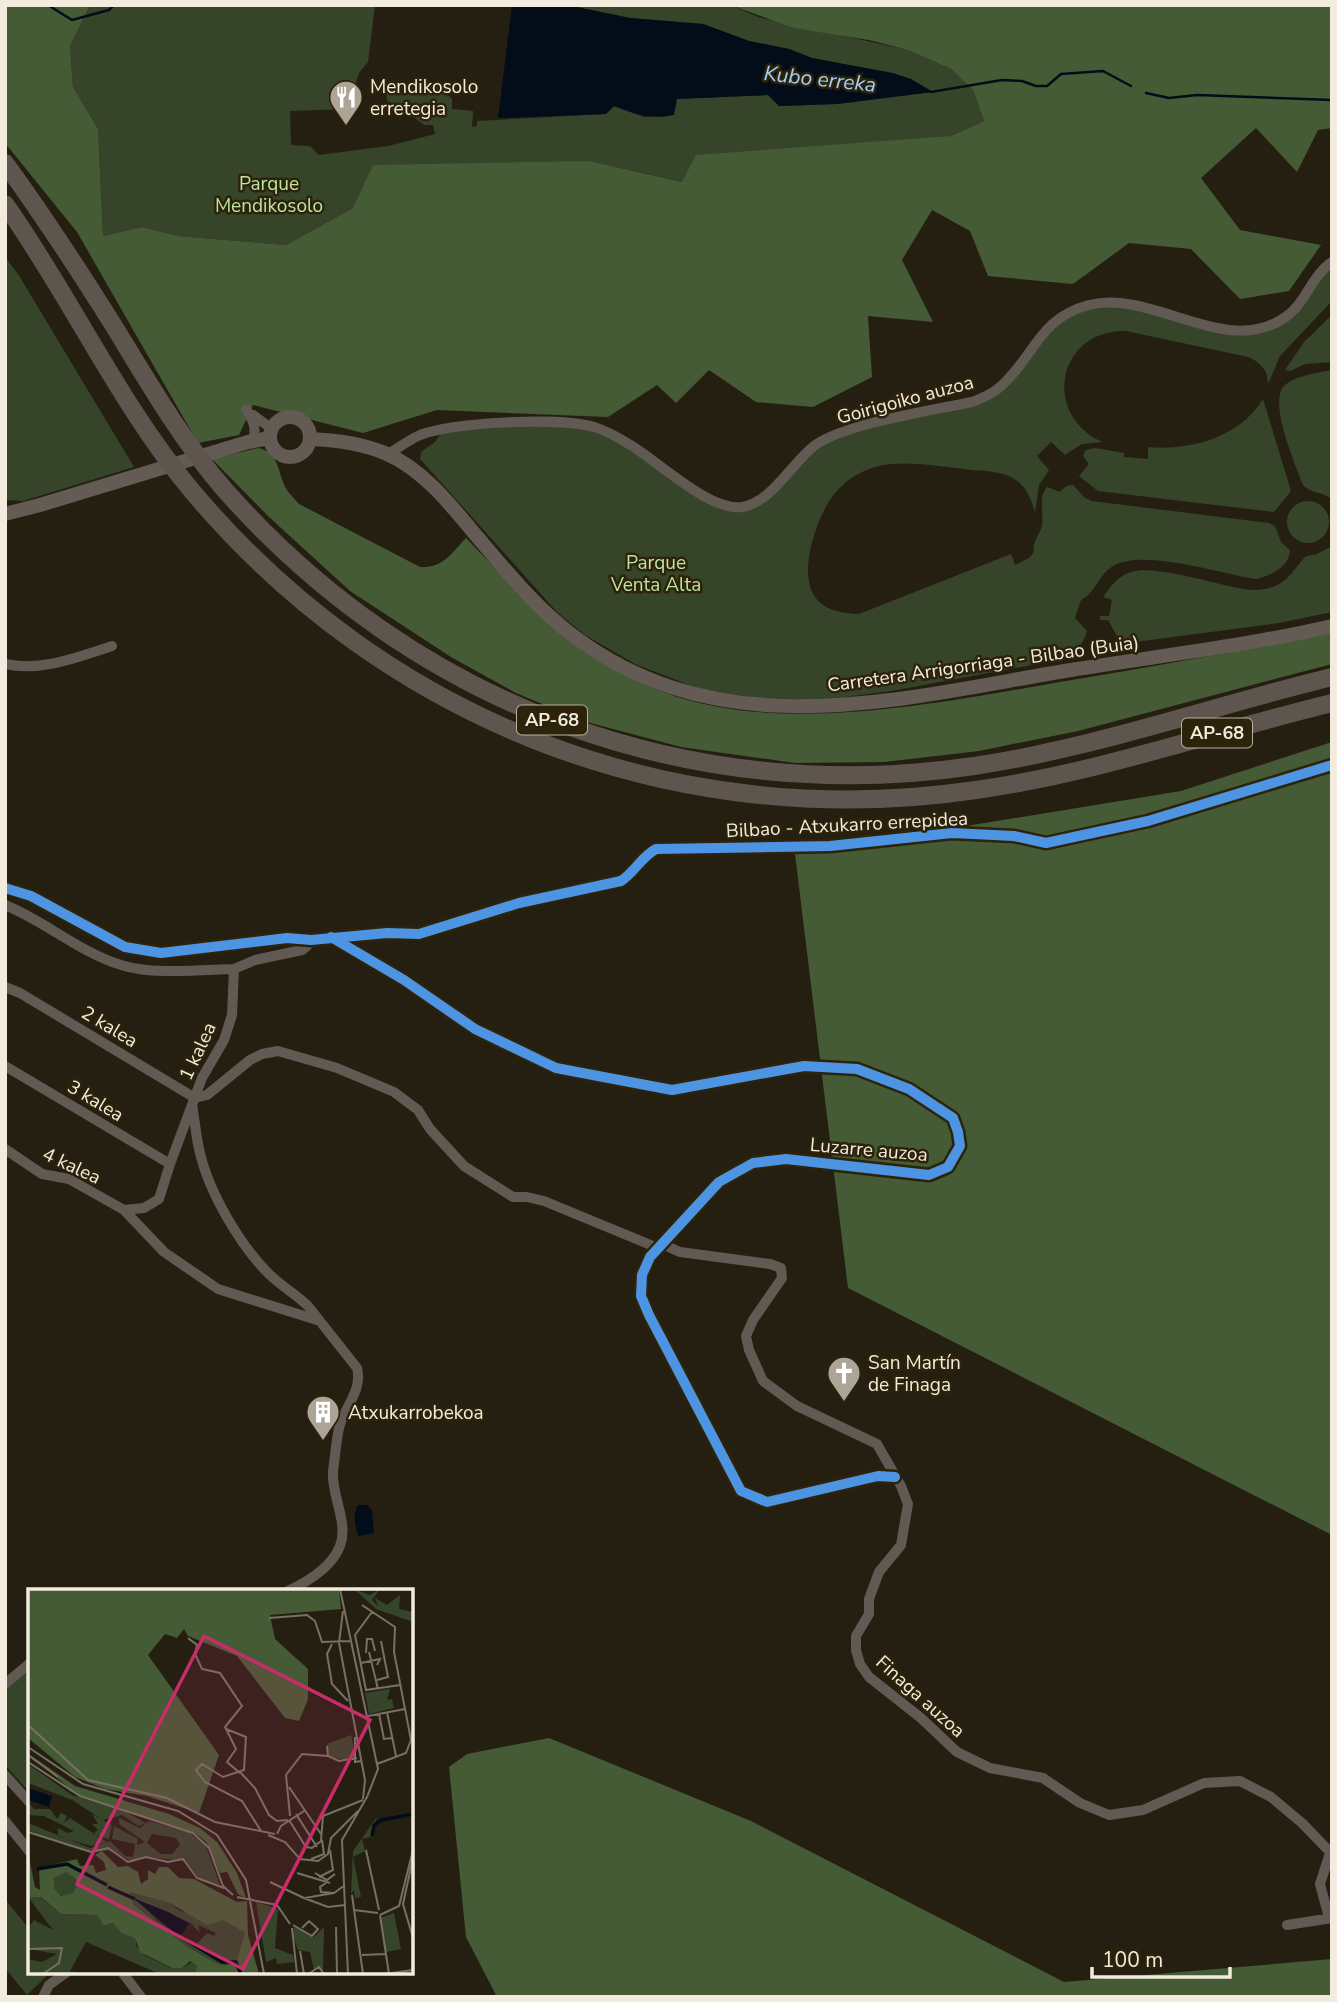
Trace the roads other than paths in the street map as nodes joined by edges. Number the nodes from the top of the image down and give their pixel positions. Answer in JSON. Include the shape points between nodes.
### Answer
{"nodes":[{"id":1,"x":5,"y":163,"type":"edge"},
{"id":2,"x":5,"y":204,"type":"edge"},
{"id":3,"x":1332,"y":262,"type":"edge"},
{"id":4,"x":271,"y":434,"type":"junction"},
{"id":5,"x":310,"y":439,"type":"junction"},
{"id":6,"x":248,"y":442,"type":"junction"},
{"id":7,"x":388,"y":454,"type":"junction"},
{"id":8,"x":5,"y":514,"type":"edge"},
{"id":9,"x":1332,"y":626,"type":"edge"},
{"id":10,"x":112,"y":646,"type":"dead end"},
{"id":11,"x":5,"y":664,"type":"edge"},
{"id":12,"x":1332,"y":677,"type":"edge"},
{"id":13,"x":1332,"y":703,"type":"edge"},
{"id":14,"x":1332,"y":765,"type":"edge"},
{"id":15,"x":5,"y":888,"type":"edge"},
{"id":16,"x":5,"y":905,"type":"edge"},
{"id":17,"x":331,"y":937,"type":"junction"},
{"id":18,"x":311,"y":940,"type":"junction"},
{"id":19,"x":234,"y":969,"type":"junction"},
{"id":20,"x":5,"y":987,"type":"edge"},
{"id":21,"x":5,"y":1066,"type":"edge"},
{"id":22,"x":194,"y":1101,"type":"junction"},
{"id":23,"x":5,"y":1149,"type":"edge"},
{"id":24,"x":170,"y":1164,"type":"junction"},
{"id":25,"x":124,"y":1210,"type":"junction"},
{"id":26,"x":660,"y":1246,"type":"junction"},
{"id":27,"x":317,"y":1320,"type":"junction"},
{"id":28,"x":895,"y":1477,"type":"junction"},
{"id":29,"x":291,"y":1589,"type":"edge"},
{"id":30,"x":28,"y":1665,"type":"edge"},
{"id":31,"x":5,"y":1684,"type":"edge"},
{"id":32,"x":5,"y":1774,"type":"edge"},
{"id":33,"x":28,"y":1801,"type":"edge"},
{"id":34,"x":5,"y":1821,"type":"edge"},
{"id":35,"x":28,"y":1850,"type":"edge"},
{"id":36,"x":1331,"y":1854,"type":"edge"},
{"id":37,"x":1330,"y":1918,"type":"edge"},
{"id":38,"x":1287,"y":1925,"type":"dead end"},
{"id":39,"x":64,"y":1974,"type":"edge"},
{"id":40,"x":124,"y":1974,"type":"edge"},
{"id":41,"x":43,"y":1997,"type":"edge"},
{"id":42,"x":141,"y":1997,"type":"edge"}],
"edges":[{"from":1,"to":12,"type":"highway","number":"AP-68","via":[[50,226],[162,407],[244,510],[287,554],[360,615],[427,660],[528,711],[612,742],[686,760],[776,773],[876,775],[963,767],[1039,753]]},
{"from":2,"to":13,"type":"highway","number":"AP-68","via":[[163,453],[236,540],[298,598],[381,661],[471,712],[540,742],[606,766],[729,792],[877,800],[1034,780]]},
{"from":3,"to":7,"type":"street","name":"Goirigoiko auzoa","via":[[1317,276],[1298,307],[1256,331],[1236,332],[1122,303],[1088,305],[1045,331],[1008,379],[987,396],[827,438],[763,498],[742,507],[720,504],[630,444],[594,427],[465,425],[420,435]]},
{"from":4,"to":5,"type":"street","via":[[279,422],[293,418],[305,425]]},
{"from":4,"to":5,"type":"street","via":[[271,444],[279,454],[291,457],[302,453]]},
{"from":4,"to":6,"type":"street"},
{"from":4,"to":6,"type":"street","via":[[245,408],[255,423],[254,437]]},
{"from":5,"to":7,"type":"street","name":"Carretera Arrigorriaga - Bilbao (Buia)","via":[[353,443]]},
{"from":6,"to":8,"type":"street"},
{"from":7,"to":9,"type":"street","name":"Carretera Arrigorriaga - Bilbao (Buia)","via":[[424,479],[526,592],[571,634],[653,680],[737,703],[797,708],[877,702]]},
{"from":10,"to":11,"type":"street","via":[[57,662],[23,667]]},
{"from":14,"to":17,"type":"street","name":"Bilbao - Atxukarro errepidea","via":[[1148,821],[1046,843],[1014,836],[952,833],[830,846],[656,849],[621,881],[519,903],[419,934]]},
{"from":15,"to":18,"type":"street","via":[[31,896],[125,947],[145,951],[177,952],[287,938]]},
{"from":16,"to":19,"type":"street","via":[[122,966],[178,972]]},
{"from":17,"to":18,"type":"street","name":"Bilbao - Atxukarro errepidea"},
{"from":17,"to":26,"type":"street","name":"Luzarre auzoa","via":[[475,1029],[556,1068],[672,1090],[804,1066],[857,1069],[909,1089],[953,1118],[960,1146],[948,1167],[929,1175],[786,1159],[753,1163],[719,1182]]},
{"from":18,"to":19,"type":"street","via":[[302,950]]},
{"from":19,"to":22,"type":"street","name":"1 kalea","via":[[232,1015]]},
{"from":20,"to":22,"type":"street","name":"2 kalea"},
{"from":21,"to":24,"type":"street","name":"3 kalea"},
{"from":22,"to":24,"type":"street"},
{"from":22,"to":26,"type":"street","via":[[262,1054],[278,1051],[337,1068],[394,1092],[418,1110],[464,1166],[513,1197],[544,1201]]},
{"from":22,"to":27,"type":"street","via":[[200,1153],[239,1235],[265,1270],[299,1297]]},
{"from":23,"to":25,"type":"street","name":"4 kalea","via":[[43,1174],[69,1179]]},
{"from":24,"to":25,"type":"street","via":[[159,1199],[144,1208]]},
{"from":25,"to":27,"type":"street","via":[[164,1252],[218,1289]]},
{"from":26,"to":28,"type":"street","name":"Finaga auzoa","via":[[781,1268],[782,1278],[746,1336],[763,1381],[797,1406],[877,1444]]},
{"from":26,"to":28,"type":"street","name":"Luzarre auzoa","via":[[642,1275],[641,1296],[741,1492],[768,1502],[878,1476]]},
{"from":27,"to":29,"type":"street","via":[[357,1368],[359,1378],[339,1427],[333,1474],[343,1529],[340,1547],[324,1568]]},
{"from":28,"to":36,"type":"street","name":"Finaga auzoa","via":[[908,1504],[901,1545],[879,1572],[869,1614],[856,1636],[860,1664],[869,1677],[957,1752],[990,1768],[1044,1778],[1080,1803],[1110,1815],[1143,1810],[1204,1783],[1240,1781],[1271,1797]]},
{"from":30,"to":31,"type":"street"},
{"from":32,"to":33,"type":"street"},
{"from":34,"to":35,"type":"street"},
{"from":36,"to":37,"type":"street","via":[[1320,1884]]},
{"from":37,"to":38,"type":"street"},
{"from":39,"to":41,"type":"street"},
{"from":40,"to":42,"type":"street"}]}
